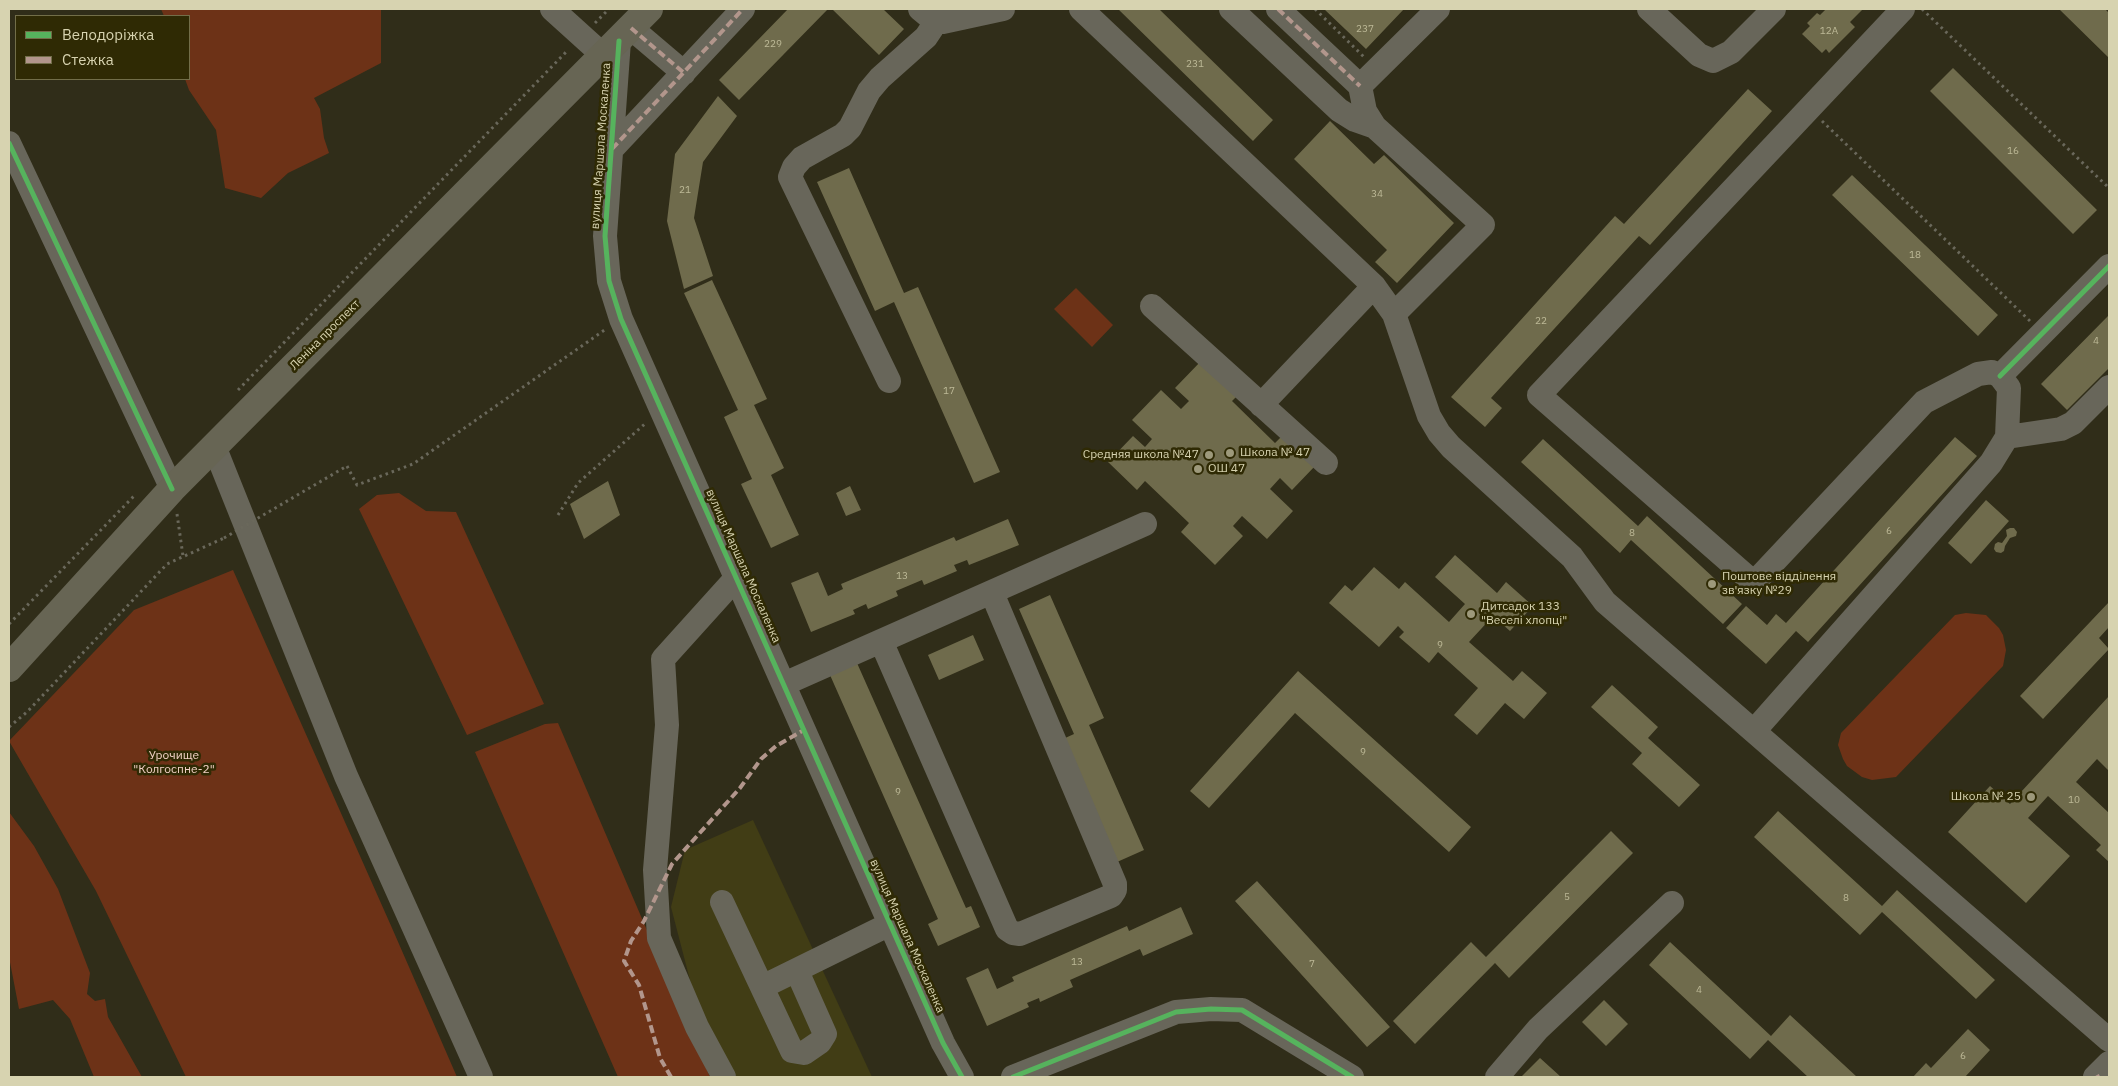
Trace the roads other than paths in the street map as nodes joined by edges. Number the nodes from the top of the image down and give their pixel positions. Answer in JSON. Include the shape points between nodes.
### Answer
{"nodes":[{"id":1,"x":552,"y":9,"type":"edge"},
{"id":2,"x":649,"y":9,"type":"edge"},
{"id":3,"x":743,"y":9,"type":"edge"},
{"id":4,"x":1003,"y":9,"type":"edge"},
{"id":5,"x":1081,"y":9,"type":"edge"},
{"id":6,"x":1232,"y":9,"type":"edge"},
{"id":7,"x":1278,"y":9,"type":"edge"},
{"id":8,"x":1438,"y":9,"type":"edge"},
{"id":9,"x":1649,"y":9,"type":"edge"},
{"id":10,"x":1774,"y":9,"type":"edge"},
{"id":11,"x":1903,"y":9,"type":"edge"},
{"id":12,"x":926,"y":14,"type":"edge"},
{"id":13,"x":618,"y":41,"type":"junction"},
{"id":14,"x":684,"y":72,"type":"junction"},
{"id":15,"x":1360,"y":86,"type":"junction"},
{"id":16,"x":1375,"y":127,"type":"junction"},
{"id":17,"x":9,"y":143,"type":"edge"},
{"id":18,"x":610,"y":151,"type":"junction"},
{"id":19,"x":2109,"y":266,"type":"edge"},
{"id":20,"x":1374,"y":286,"type":"junction"},
{"id":21,"x":1152,"y":306,"type":"dead end"},
{"id":22,"x":1394,"y":314,"type":"junction"},
{"id":23,"x":2000,"y":376,"type":"junction"},
{"id":24,"x":889,"y":381,"type":"dead end"},
{"id":25,"x":2109,"y":387,"type":"edge"},
{"id":26,"x":1261,"y":405,"type":"junction"},
{"id":27,"x":2007,"y":437,"type":"junction"},
{"id":28,"x":214,"y":446,"type":"junction"},
{"id":29,"x":1326,"y":463,"type":"dead end"},
{"id":30,"x":172,"y":489,"type":"junction"},
{"id":31,"x":1145,"y":524,"type":"dead end"},
{"id":32,"x":737,"y":576,"type":"junction"},
{"id":33,"x":992,"y":593,"type":"junction"},
{"id":34,"x":881,"y":641,"type":"junction"},
{"id":35,"x":9,"y":668,"type":"edge"},
{"id":36,"x":784,"y":684,"type":"junction"},
{"id":37,"x":1754,"y":731,"type":"junction"},
{"id":38,"x":722,"y":902,"type":"dead end"},
{"id":39,"x":1672,"y":904,"type":"dead end"},
{"id":40,"x":890,"y":924,"type":"junction"},
{"id":41,"x":797,"y":971,"type":"junction"},
{"id":42,"x":762,"y":987,"type":"junction"},
{"id":43,"x":2109,"y":1040,"type":"edge"},
{"id":44,"x":2109,"y":1063,"type":"edge"},
{"id":45,"x":481,"y":1077,"type":"edge"},
{"id":46,"x":724,"y":1077,"type":"edge"},
{"id":47,"x":962,"y":1077,"type":"edge"},
{"id":48,"x":1013,"y":1077,"type":"edge"},
{"id":49,"x":1352,"y":1077,"type":"edge"},
{"id":50,"x":1497,"y":1077,"type":"edge"},
{"id":51,"x":2095,"y":1077,"type":"edge"}],
"edges":[{"from":1,"to":13,"type":"street"},
{"from":2,"to":13,"type":"main road","name":"Леніна проспект"},
{"from":3,"to":14,"type":"street"},
{"from":4,"to":12,"type":"street","via":[[943,22]]},
{"from":5,"to":20,"type":"street"},
{"from":6,"to":16,"type":"street","via":[[1339,110]]},
{"from":7,"to":15,"type":"street"},
{"from":8,"to":15,"type":"street"},
{"from":9,"to":10,"type":"street","via":[[1699,55],[1713,61],[1731,52]]},
{"from":11,"to":23,"type":"street","via":[[1539,395],[1754,583],[1924,402],[1978,374],[1992,372]]},
{"from":12,"to":24,"type":"street","via":[[932,28],[926,37],[869,91],[850,128],[802,158],[790,177]]},
{"from":13,"to":14,"type":"street"},
{"from":13,"to":18,"type":"street","name":"вулиця Маршала Москаленка"},
{"from":13,"to":28,"type":"main road","name":"Леніна проспект"},
{"from":14,"to":18,"type":"street"},
{"from":15,"to":16,"type":"street","via":[[1365,111]]},
{"from":16,"to":22,"type":"street","via":[[1483,226]]},
{"from":17,"to":30,"type":"street"},
{"from":18,"to":32,"type":"street","name":"вулиця Маршала Москаленка","via":[[605,236],[609,282],[621,319]]},
{"from":19,"to":23,"type":"street"},
{"from":20,"to":22,"type":"street"},
{"from":20,"to":26,"type":"street"},
{"from":21,"to":26,"type":"street"},
{"from":22,"to":37,"type":"street","via":[[1429,416],[1450,447],[1572,557],[1605,602]]},
{"from":23,"to":27,"type":"street","via":[[2009,388]]},
{"from":25,"to":27,"type":"street","via":[[2073,423],[2061,429]]},
{"from":26,"to":29,"type":"street"},
{"from":27,"to":37,"type":"street","via":[[1991,463]]},
{"from":28,"to":30,"type":"main road","name":"Леніна проспект"},
{"from":28,"to":45,"type":"street","via":[[346,776]]},
{"from":30,"to":35,"type":"main road","name":"Леніна проспект"},
{"from":31,"to":33,"type":"street"},
{"from":32,"to":36,"type":"street","name":"вулиця Маршала Москаленка"},
{"from":32,"to":46,"type":"street","via":[[663,659],[667,725],[655,870],[659,938],[697,1027]]},
{"from":33,"to":34,"type":"street"},
{"from":33,"to":34,"type":"street","via":[[1115,884],[1111,896],[1020,934],[1007,929]]},
{"from":34,"to":36,"type":"street"},
{"from":36,"to":40,"type":"street","name":"вулиця Маршала Москаленка"},
{"from":37,"to":43,"type":"street"},
{"from":38,"to":42,"type":"street"},
{"from":39,"to":50,"type":"street","via":[[1538,1029]]},
{"from":40,"to":41,"type":"street"},
{"from":40,"to":47,"type":"street","name":"вулиця Маршала Москаленка"},
{"from":41,"to":42,"type":"street"},
{"from":41,"to":42,"type":"street","via":[[825,1034],[820,1042],[804,1053],[792,1051]]},
{"from":44,"to":51,"type":"street"},
{"from":48,"to":49,"type":"street","via":[[1176,1012],[1211,1009],[1242,1010]]}]}
